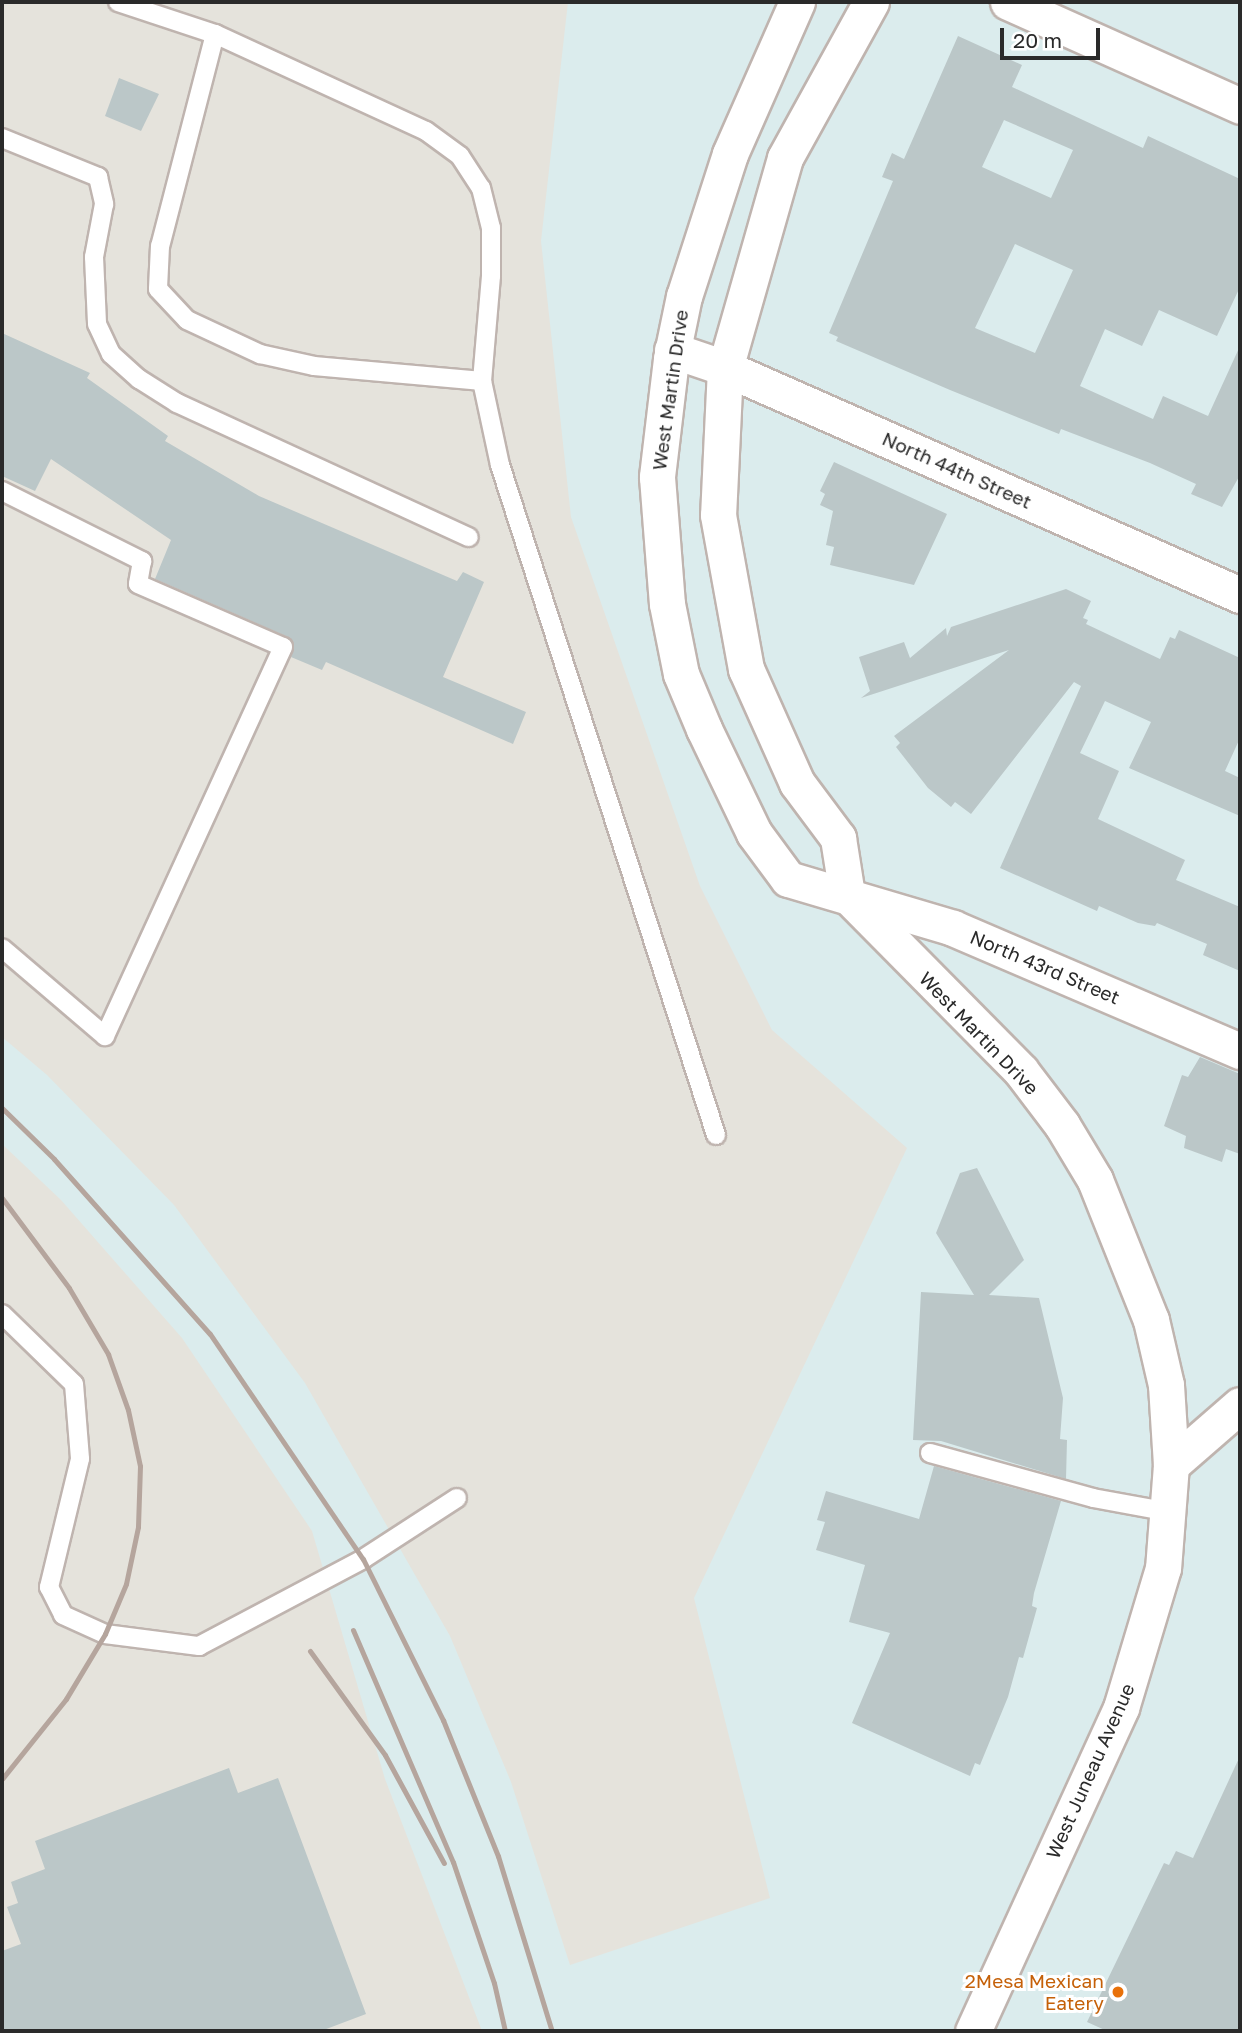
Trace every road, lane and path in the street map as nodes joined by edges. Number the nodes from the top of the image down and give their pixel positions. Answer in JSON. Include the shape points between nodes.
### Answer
{"nodes":[{"id":1,"x":118,"y":2,"type":"edge"},
{"id":2,"x":797,"y":2,"type":"edge"},
{"id":3,"x":871,"y":2,"type":"edge"},
{"id":4,"x":1007,"y":2,"type":"edge"},
{"id":5,"x":215,"y":34,"type":"junction"},
{"id":6,"x":1240,"y":106,"type":"edge"},
{"id":7,"x":2,"y":138,"type":"edge"},
{"id":8,"x":672,"y":350,"type":"junction"},
{"id":9,"x":725,"y":368,"type":"junction"},
{"id":10,"x":482,"y":381,"type":"junction"},
{"id":11,"x":3,"y":492,"type":"edge"},
{"id":12,"x":469,"y":537,"type":"dead end"},
{"id":13,"x":1240,"y":594,"type":"edge"},
{"id":14,"x":846,"y":895,"type":"junction"},
{"id":15,"x":2,"y":948,"type":"edge"},
{"id":16,"x":1240,"y":1051,"type":"edge"},
{"id":17,"x":716,"y":1135,"type":"dead end"},
{"id":18,"x":2,"y":1314,"type":"edge"},
{"id":19,"x":1240,"y":1405,"type":"edge"},
{"id":20,"x":929,"y":1453,"type":"dead end"},
{"id":21,"x":1171,"y":1465,"type":"junction"},
{"id":22,"x":457,"y":1498,"type":"dead end"},
{"id":23,"x":1170,"y":1513,"type":"junction"},
{"id":24,"x":973,"y":2031,"type":"edge"}],
"edges":[{"from":1,"to":5,"type":"lane"},
{"from":2,"to":8,"type":"street","name":"West Martin Drive","via":[[730,153],[684,296]]},
{"from":3,"to":9,"type":"street","via":[[785,158]]},
{"from":4,"to":6,"type":"street"},
{"from":5,"to":10,"type":"lane","via":[[426,131],[460,156],[481,188],[491,228]]},
{"from":5,"to":10,"type":"lane","via":[[160,246],[158,289],[187,320],[260,354],[314,366]]},
{"from":7,"to":12,"type":"lane","via":[[98,177],[104,204],[94,257],[97,324],[111,354],[139,379],[177,403]]},
{"from":8,"to":9,"type":"street","name":"North 44th Street"},
{"from":8,"to":14,"type":"street","name":"West Martin Drive","via":[[657,477],[667,604],[681,674],[731,790],[781,870],[788,879]]},
{"from":9,"to":13,"type":"street","name":"North 44th Street"},
{"from":9,"to":14,"type":"street","via":[[718,514],[746,669],[797,783],[838,838]]},
{"from":10,"to":17,"type":"lane","via":[[500,465]]},
{"from":11,"to":15,"type":"lane","via":[[142,561],[138,584],[283,647],[105,1036]]},
{"from":14,"to":16,"type":"street","name":"North 43rd Street","via":[[953,928]]},
{"from":14,"to":21,"type":"street","name":"West Martin Drive","via":[[1021,1071],[1062,1125],[1095,1180],[1151,1320],[1166,1385]]},
{"from":18,"to":22,"type":"lane","via":[[74,1384],[80,1460],[49,1587],[63,1615],[105,1634],[198,1646],[363,1559]]},
{"from":19,"to":21,"type":"street"},
{"from":20,"to":23,"type":"lane","via":[[1093,1498]]},
{"from":21,"to":23,"type":"street","name":"West Juneau Avenue"},
{"from":23,"to":24,"type":"street","name":"West Juneau Avenue","via":[[1163,1568],[1121,1708]]}]}
